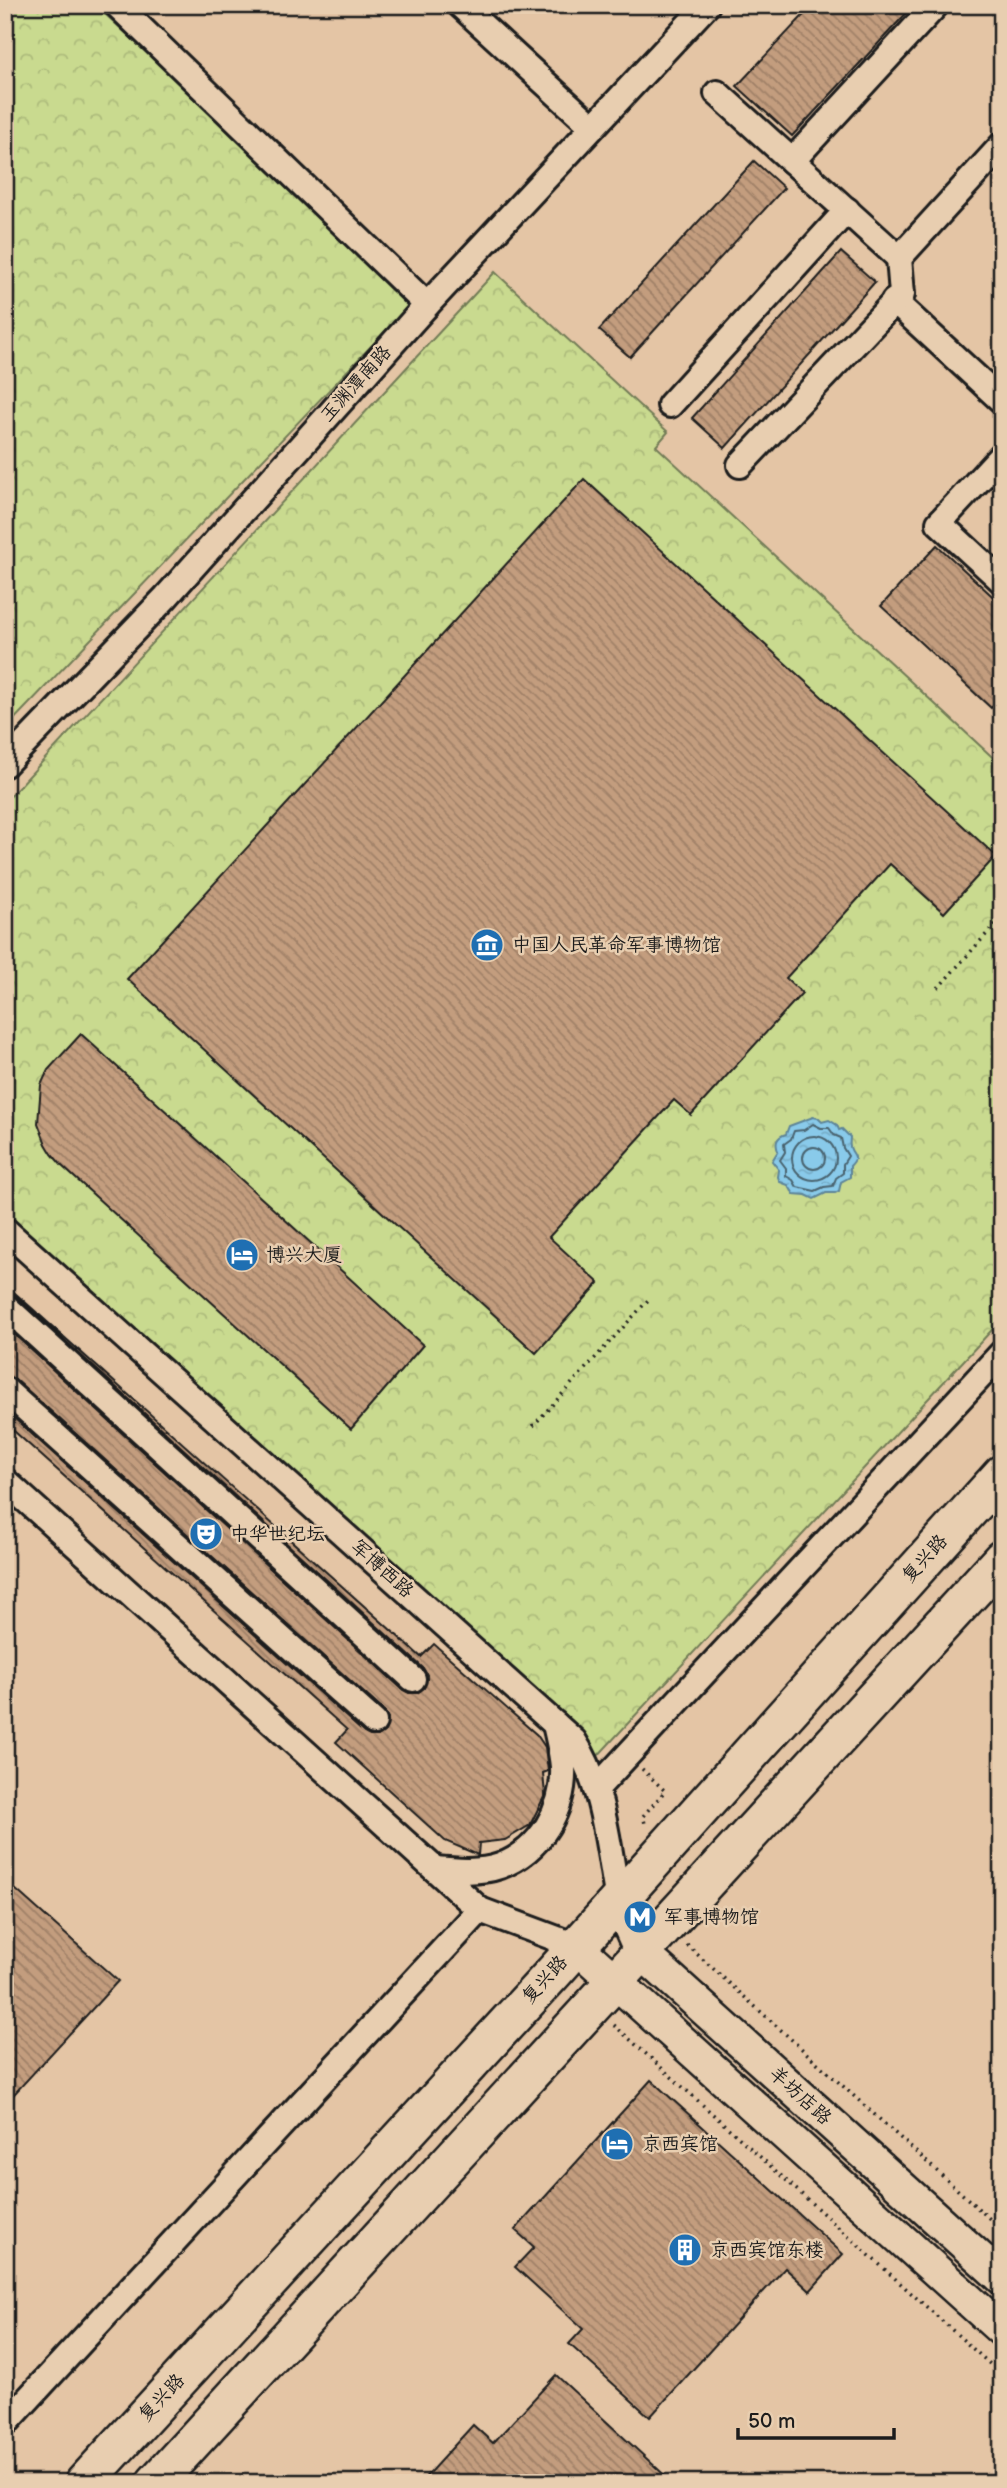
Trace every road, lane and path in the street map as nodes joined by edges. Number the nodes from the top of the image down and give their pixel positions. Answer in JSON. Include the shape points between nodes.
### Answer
{"nodes":[{"id":1,"x":117,"y":5,"type":"edge"},
{"id":2,"x":460,"y":5,"type":"edge"},
{"id":3,"x":707,"y":5,"type":"edge"},
{"id":4,"x":936,"y":5,"type":"edge"},
{"id":5,"x":718,"y":93,"type":"dead end"},
{"id":6,"x":592,"y":126,"type":"junction"},
{"id":7,"x":1002,"y":145,"type":"edge"},
{"id":8,"x":792,"y":161,"type":"junction"},
{"id":9,"x":847,"y":210,"type":"junction"},
{"id":10,"x":899,"y":258,"type":"junction"},
{"id":11,"x":894,"y":301,"type":"junction"},
{"id":12,"x":426,"y":305,"type":"junction"},
{"id":13,"x":1002,"y":401,"type":"edge"},
{"id":14,"x":670,"y":405,"type":"dead end"},
{"id":15,"x":1002,"y":455,"type":"edge"},
{"id":16,"x":740,"y":465,"type":"dead end"},
{"id":17,"x":1002,"y":581,"type":"edge"},
{"id":18,"x":5,"y":764,"type":"edge"},
{"id":19,"x":1002,"y":917,"type":"edge"},
{"id":20,"x":938,"y":988,"type":"dead end"},
{"id":21,"x":5,"y":1230,"type":"edge"},
{"id":22,"x":650,"y":1298,"type":"dead end"},
{"id":23,"x":5,"y":1307,"type":"edge"},
{"id":24,"x":1002,"y":1353,"type":"edge"},
{"id":25,"x":5,"y":1390,"type":"edge"},
{"id":26,"x":533,"y":1426,"type":"dead end"},
{"id":27,"x":1002,"y":1474,"type":"edge"},
{"id":28,"x":5,"y":1481,"type":"edge"},
{"id":29,"x":1002,"y":1559,"type":"edge"},
{"id":30,"x":413,"y":1679,"type":"dead end"},
{"id":31,"x":374,"y":1722,"type":"dead end"},
{"id":32,"x":555,"y":1724,"type":"junction"},
{"id":33,"x":627,"y":1755,"type":"junction"},
{"id":34,"x":596,"y":1788,"type":"junction"},
{"id":35,"x":655,"y":1859,"type":"junction"},
{"id":36,"x":435,"y":1869,"type":"junction"},
{"id":37,"x":618,"y":1900,"type":"junction"},
{"id":38,"x":480,"y":1910,"type":"junction"},
{"id":39,"x":653,"y":1939,"type":"junction"},
{"id":40,"x":576,"y":1947,"type":"junction"},
{"id":41,"x":603,"y":1993,"type":"junction"},
{"id":42,"x":1002,"y":2230,"type":"edge"},
{"id":43,"x":1002,"y":2278,"type":"edge"},
{"id":44,"x":1002,"y":2330,"type":"edge"},
{"id":45,"x":1002,"y":2375,"type":"edge"},
{"id":46,"x":5,"y":2424,"type":"edge"},
{"id":47,"x":84,"y":2483,"type":"edge"},
{"id":48,"x":155,"y":2483,"type":"edge"}],
"edges":[{"from":1,"to":12,"type":"street"},
{"from":2,"to":6,"type":"street"},
{"from":3,"to":6,"type":"street","name":"玉渊潭南路"},
{"from":4,"to":8,"type":"street"},
{"from":5,"to":8,"type":"street"},
{"from":6,"to":12,"type":"street","name":"玉渊潭南路"},
{"from":7,"to":10,"type":"street"},
{"from":8,"to":9,"type":"street"},
{"from":9,"to":10,"type":"street"},
{"from":9,"to":14,"type":"street"},
{"from":10,"to":11,"type":"street","via":[[902,294]]},
{"from":11,"to":13,"type":"street"},
{"from":11,"to":16,"type":"street"},
{"from":12,"to":18,"type":"street","name":"玉渊潭南路","via":[[166,597]]},
{"from":15,"to":17,"type":"street","via":[[939,523]]},
{"from":19,"to":20,"type":"path"},
{"from":21,"to":32,"type":"street","name":"军博西路"},
{"from":22,"to":26,"type":"path"},
{"from":23,"to":30,"type":"street"},
{"from":24,"to":33,"type":"street"},
{"from":25,"to":31,"type":"street"},
{"from":27,"to":35,"type":"highway","name":"复兴路"},
{"from":28,"to":36,"type":"street"},
{"from":29,"to":39,"type":"highway"},
{"from":32,"to":34,"type":"street","name":"军博西路","via":[[574,1741]]},
{"from":32,"to":36,"type":"street","via":[[563,1769],[560,1803],[546,1830],[522,1855],[498,1867]]},
{"from":33,"to":34,"type":"street"},
{"from":33,"to":35,"type":"path","via":[[666,1791],[643,1816]]},
{"from":34,"to":37,"type":"street","name":"军博西路"},
{"from":35,"to":37,"type":"highway","name":"复兴路"},
{"from":36,"to":38,"type":"street"},
{"from":37,"to":39,"type":"main road","name":"羊坊店路"},
{"from":37,"to":40,"type":"highway","name":"复兴路"},
{"from":38,"to":40,"type":"street"},
{"from":38,"to":46,"type":"street"},
{"from":39,"to":41,"type":"highway"},
{"from":39,"to":42,"type":"path"},
{"from":39,"to":43,"type":"main road","name":"羊坊店路"},
{"from":40,"to":41,"type":"main road","name":"羊坊店路"},
{"from":40,"to":47,"type":"highway","name":"复兴路"},
{"from":41,"to":44,"type":"main road","name":"羊坊店路"},
{"from":41,"to":45,"type":"path"},
{"from":41,"to":48,"type":"highway"}]}
